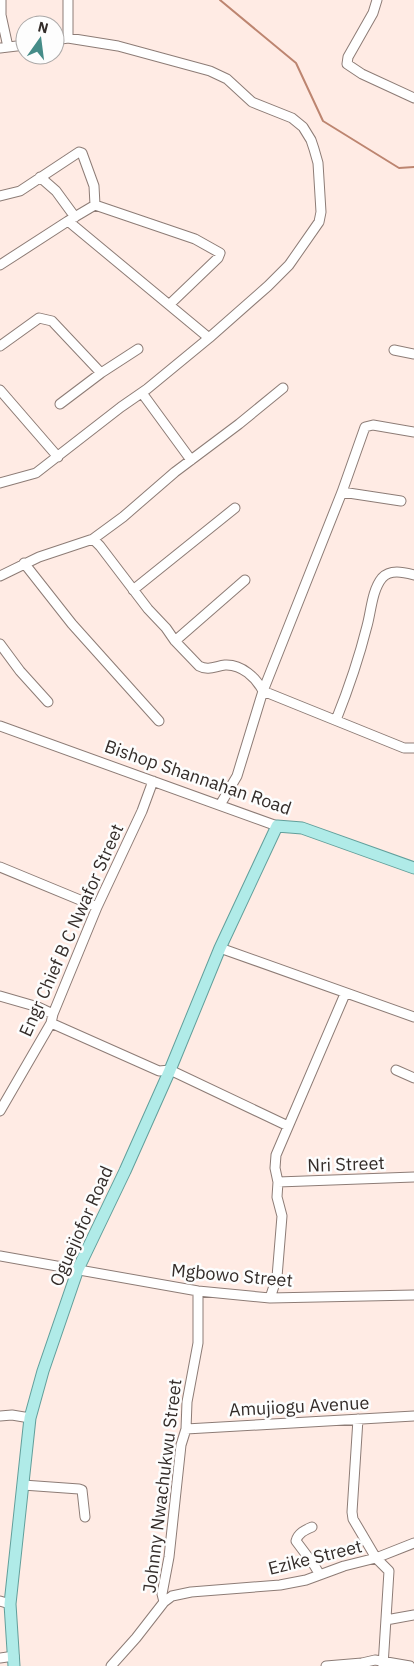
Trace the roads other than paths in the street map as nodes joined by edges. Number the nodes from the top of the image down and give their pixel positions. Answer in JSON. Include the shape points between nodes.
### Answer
{"nodes":[{"id":1,"x":1,"y":0,"type":"edge"},
{"id":2,"x":68,"y":0,"type":"edge"},
{"id":3,"x":377,"y":0,"type":"edge"},
{"id":4,"x":65,"y":38,"type":"edge"},
{"id":5,"x":68,"y":38,"type":"junction"},
{"id":6,"x":4,"y":48,"type":"edge"},
{"id":7,"x":414,"y":98,"type":"edge"},
{"id":8,"x":40,"y":177,"type":"junction"},
{"id":9,"x":0,"y":196,"type":"edge"},
{"id":10,"x":95,"y":205,"type":"junction"},
{"id":11,"x":71,"y":219,"type":"junction"},
{"id":12,"x":0,"y":265,"type":"edge"},
{"id":13,"x":170,"y":304,"type":"junction"},
{"id":14,"x":209,"y":338,"type":"junction"},
{"id":15,"x":0,"y":346,"type":"edge"},
{"id":16,"x":138,"y":349,"type":"dead end"},
{"id":17,"x":394,"y":350,"type":"dead end"},
{"id":18,"x":414,"y":354,"type":"edge"},
{"id":19,"x":101,"y":372,"type":"junction"},
{"id":20,"x":283,"y":388,"type":"dead end"},
{"id":21,"x":0,"y":390,"type":"edge"},
{"id":22,"x":142,"y":393,"type":"junction"},
{"id":23,"x":60,"y":404,"type":"dead end"},
{"id":24,"x":414,"y":432,"type":"edge"},
{"id":25,"x":58,"y":457,"type":"junction"},
{"id":26,"x":191,"y":460,"type":"junction"},
{"id":27,"x":0,"y":483,"type":"edge"},
{"id":28,"x":342,"y":492,"type":"junction"},
{"id":29,"x":401,"y":501,"type":"dead end"},
{"id":30,"x":235,"y":508,"type":"dead end"},
{"id":31,"x":93,"y":539,"type":"junction"},
{"id":32,"x":24,"y":563,"type":"junction"},
{"id":33,"x":414,"y":575,"type":"edge"},
{"id":34,"x":0,"y":576,"type":"edge"},
{"id":35,"x":245,"y":580,"type":"dead end"},
{"id":36,"x":133,"y":590,"type":"junction"},
{"id":37,"x":175,"y":641,"type":"junction"},
{"id":38,"x":0,"y":644,"type":"edge"},
{"id":39,"x":263,"y":691,"type":"junction"},
{"id":40,"x":48,"y":702,"type":"dead end"},
{"id":41,"x":336,"y":720,"type":"junction"},
{"id":42,"x":159,"y":721,"type":"dead end"},
{"id":43,"x":0,"y":726,"type":"edge"},
{"id":44,"x":414,"y":748,"type":"edge"},
{"id":45,"x":153,"y":784,"type":"junction"},
{"id":46,"x":220,"y":805,"type":"junction"},
{"id":47,"x":277,"y":826,"type":"junction"},
{"id":48,"x":0,"y":867,"type":"edge"},
{"id":49,"x":414,"y":868,"type":"edge"},
{"id":50,"x":97,"y":908,"type":"junction"},
{"id":51,"x":220,"y":948,"type":"junction"},
{"id":52,"x":345,"y":994,"type":"junction"},
{"id":53,"x":0,"y":996,"type":"edge"},
{"id":54,"x":52,"y":1018,"type":"junction"},
{"id":55,"x":414,"y":1018,"type":"edge"},
{"id":56,"x":170,"y":1070,"type":"junction"},
{"id":57,"x":396,"y":1070,"type":"dead end"},
{"id":58,"x":414,"y":1078,"type":"edge"},
{"id":59,"x":0,"y":1111,"type":"edge"},
{"id":60,"x":288,"y":1126,"type":"junction"},
{"id":61,"x":413,"y":1176,"type":"edge"},
{"id":62,"x":278,"y":1182,"type":"junction"},
{"id":63,"x":0,"y":1256,"type":"edge"},
{"id":64,"x":78,"y":1269,"type":"junction"},
{"id":65,"x":198,"y":1292,"type":"junction"},
{"id":66,"x":414,"y":1295,"type":"edge"},
{"id":67,"x":270,"y":1298,"type":"junction"},
{"id":68,"x":0,"y":1416,"type":"edge"},
{"id":69,"x":414,"y":1416,"type":"edge"},
{"id":70,"x":30,"y":1418,"type":"junction"},
{"id":71,"x":358,"y":1419,"type":"junction"},
{"id":72,"x":186,"y":1429,"type":"junction"},
{"id":73,"x":23,"y":1486,"type":"junction"},
{"id":74,"x":85,"y":1517,"type":"dead end"},
{"id":75,"x":312,"y":1527,"type":"dead end"},
{"id":76,"x":414,"y":1543,"type":"edge"},
{"id":77,"x":376,"y":1558,"type":"junction"},
{"id":78,"x":320,"y":1576,"type":"junction"},
{"id":79,"x":5,"y":1602,"type":"edge"},
{"id":80,"x":164,"y":1602,"type":"junction"},
{"id":81,"x":414,"y":1615,"type":"edge"},
{"id":82,"x":386,"y":1620,"type":"junction"},
{"id":83,"x":0,"y":1658,"type":"edge"},
{"id":84,"x":14,"y":1661,"type":"edge"},
{"id":85,"x":383,"y":1663,"type":"edge"},
{"id":86,"x":111,"y":1666,"type":"edge"},
{"id":87,"x":326,"y":1666,"type":"edge"},
{"id":88,"x":410,"y":1666,"type":"edge"}],
"edges":[{"from":1,"to":6,"type":"street"},
{"from":2,"to":5,"type":"street"},
{"from":3,"to":7,"type":"street","via":[[347,64]]},
{"from":4,"to":5,"type":"street"},
{"from":5,"to":14,"type":"street","via":[[118,46],[210,71],[227,79],[252,102],[292,118],[311,140],[318,162],[320,222],[289,265]]},
{"from":8,"to":9,"type":"street","via":[[20,191]]},
{"from":8,"to":10,"type":"street","via":[[76,153],[82,153],[94,186]]},
{"from":8,"to":11,"type":"street","via":[[56,191]]},
{"from":10,"to":11,"type":"street"},
{"from":10,"to":13,"type":"street","via":[[196,239],[220,253]]},
{"from":11,"to":12,"type":"street"},
{"from":11,"to":13,"type":"street"},
{"from":13,"to":14,"type":"street"},
{"from":14,"to":22,"type":"street"},
{"from":15,"to":19,"type":"street","via":[[39,318],[46,319],[52,321]]},
{"from":16,"to":19,"type":"street"},
{"from":17,"to":18,"type":"street"},
{"from":19,"to":23,"type":"street"},
{"from":20,"to":26,"type":"street"},
{"from":21,"to":25,"type":"street"},
{"from":22,"to":25,"type":"street"},
{"from":22,"to":26,"type":"street"},
{"from":24,"to":28,"type":"street","via":[[373,424],[365,427]]},
{"from":25,"to":27,"type":"street","via":[[36,473]]},
{"from":26,"to":31,"type":"street"},
{"from":28,"to":29,"type":"street"},
{"from":28,"to":39,"type":"street"},
{"from":30,"to":36,"type":"street"},
{"from":31,"to":32,"type":"street"},
{"from":31,"to":36,"type":"street"},
{"from":32,"to":34,"type":"street"},
{"from":32,"to":42,"type":"street","via":[[72,624]]},
{"from":33,"to":41,"type":"street","via":[[395,572],[381,579]]},
{"from":35,"to":37,"type":"street"},
{"from":36,"to":37,"type":"street"},
{"from":37,"to":39,"type":"street","via":[[203,669],[224,665],[241,669],[257,681]]},
{"from":38,"to":40,"type":"street"},
{"from":39,"to":41,"type":"street"},
{"from":39,"to":46,"type":"street","via":[[237,776]]},
{"from":41,"to":44,"type":"street","via":[[404,748]]},
{"from":43,"to":45,"type":"street","name":"Bishop Shannahan Road"},
{"from":45,"to":46,"type":"street","name":"Bishop Shannahan Road"},
{"from":45,"to":50,"type":"street","name":"Engr Chief B C Nwafor Street"},
{"from":46,"to":47,"type":"street","name":"Bishop Shannahan Road"},
{"from":47,"to":49,"type":"main road","name":"Bishop Shannahan Road","via":[[302,828]]},
{"from":47,"to":51,"type":"main road","name":"Oguejiofor Road"},
{"from":48,"to":50,"type":"street"},
{"from":50,"to":54,"type":"street","name":"Engr Chief B C Nwafor Street"},
{"from":51,"to":52,"type":"street"},
{"from":51,"to":56,"type":"main road","name":"Oguejiofor Road"},
{"from":52,"to":55,"type":"street"},
{"from":52,"to":60,"type":"street"},
{"from":53,"to":54,"type":"street","via":[[38,1007]]},
{"from":54,"to":56,"type":"street","via":[[159,1071]]},
{"from":54,"to":59,"type":"street","name":"Engr Chief B C Nwafor Street"},
{"from":56,"to":60,"type":"street"},
{"from":56,"to":64,"type":"main road","name":"Oguejiofor Road"},
{"from":57,"to":58,"type":"street"},
{"from":60,"to":62,"type":"street","via":[[276,1155]]},
{"from":61,"to":62,"type":"street","name":"Nri Street"},
{"from":62,"to":67,"type":"street","via":[[277,1197],[282,1216],[277,1277]]},
{"from":63,"to":64,"type":"street","name":"Mgbowo Street"},
{"from":64,"to":65,"type":"street","name":"Mgbowo Street"},
{"from":64,"to":70,"type":"main road","name":"Oguejiofor Road"},
{"from":65,"to":67,"type":"street","name":"Mgbowo Street"},
{"from":65,"to":72,"type":"street","name":"Johnny Nwachukwu Street","via":[[198,1343],[187,1402]]},
{"from":66,"to":67,"type":"street","name":"Mgbowo Street"},
{"from":68,"to":70,"type":"street"},
{"from":69,"to":71,"type":"street","name":"Amujiogu Avenue"},
{"from":70,"to":73,"type":"main road","name":"Oguejiofor Road"},
{"from":71,"to":72,"type":"street","name":"Amujiogu Avenue"},
{"from":71,"to":77,"type":"street","via":[[352,1512]]},
{"from":72,"to":80,"type":"street","name":"Johnny Nwachukwu Street","via":[[174,1497],[162,1594]]},
{"from":73,"to":74,"type":"street","via":[[82,1490]]},
{"from":73,"to":79,"type":"main road","name":"Oguejiofor Road"},
{"from":75,"to":78,"type":"street","via":[[302,1532],[296,1541]]},
{"from":76,"to":77,"type":"street","name":"Ezike Street"},
{"from":77,"to":78,"type":"street","name":"Ezike Street"},
{"from":77,"to":82,"type":"street","via":[[389,1571]]},
{"from":78,"to":80,"type":"street","name":"Ezike Street","via":[[280,1585],[182,1593]]},
{"from":79,"to":84,"type":"main road","name":"Oguejiofor Road"},
{"from":80,"to":86,"type":"street","name":"Johnny Nwachukwu Street"},
{"from":81,"to":82,"type":"street"},
{"from":82,"to":85,"type":"street"},
{"from":83,"to":84,"type":"street"},
{"from":85,"to":87,"type":"street","via":[[374,1660]]},
{"from":85,"to":88,"type":"street"}]}
